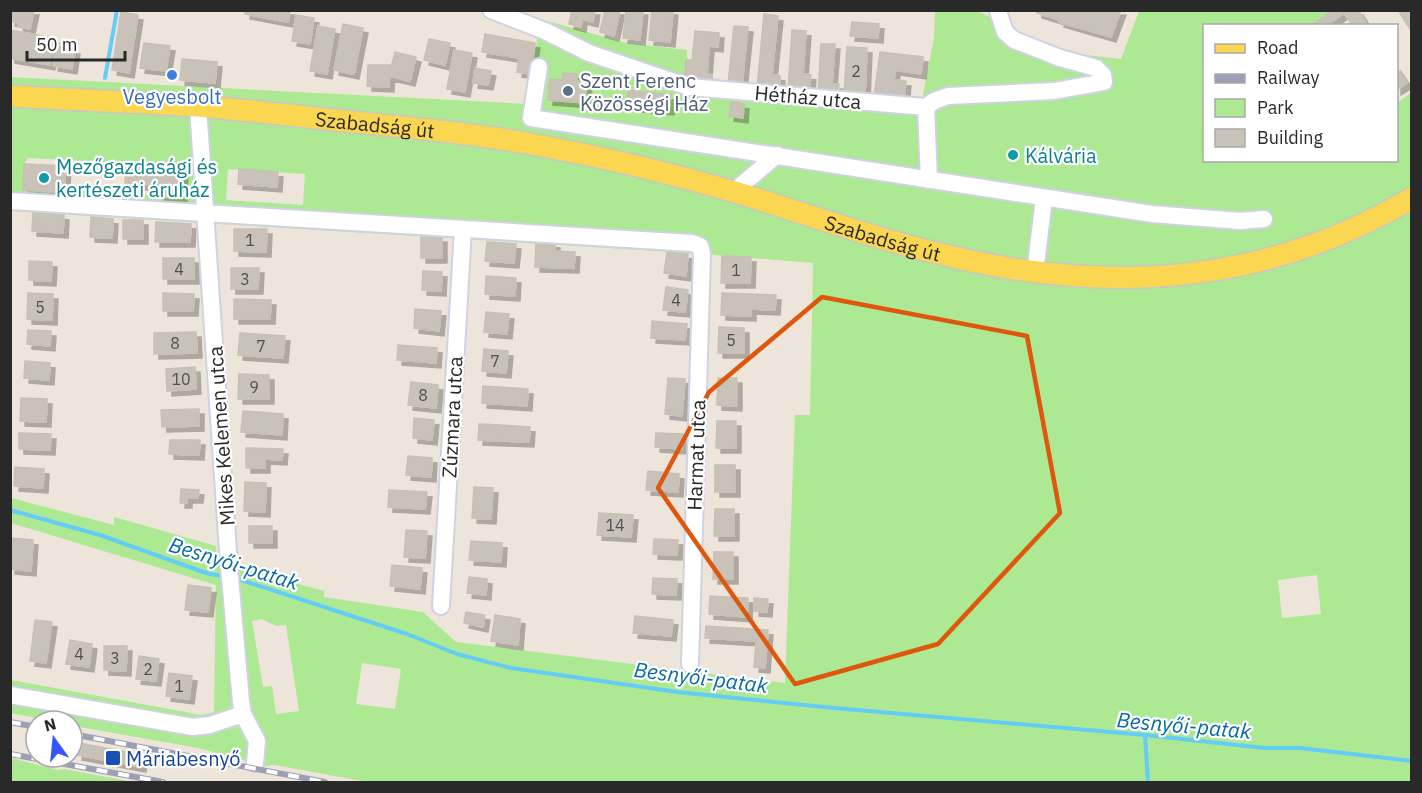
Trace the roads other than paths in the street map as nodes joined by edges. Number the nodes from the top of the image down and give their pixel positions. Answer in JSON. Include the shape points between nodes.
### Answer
{"nodes":[{"id":1,"x":491,"y":10,"type":"edge"},
{"id":2,"x":998,"y":11,"type":"edge"},
{"id":3,"x":539,"y":67,"type":"dead end"},
{"id":4,"x":10,"y":96,"type":"edge"},
{"id":5,"x":198,"y":106,"type":"junction"},
{"id":6,"x":926,"y":107,"type":"junction"},
{"id":7,"x":777,"y":155,"type":"junction"},
{"id":8,"x":929,"y":180,"type":"junction"},
{"id":9,"x":733,"y":192,"type":"junction"},
{"id":10,"x":1044,"y":198,"type":"junction"},
{"id":11,"x":1412,"y":198,"type":"edge"},
{"id":12,"x":11,"y":207,"type":"edge"},
{"id":13,"x":206,"y":213,"type":"junction"},
{"id":14,"x":1264,"y":219,"type":"dead end"},
{"id":15,"x":464,"y":229,"type":"junction"},
{"id":16,"x":1035,"y":273,"type":"junction"},
{"id":17,"x":441,"y":606,"type":"dead end"},
{"id":18,"x":690,"y":664,"type":"dead end"},
{"id":19,"x":10,"y":695,"type":"edge"},
{"id":20,"x":243,"y":714,"type":"junction"},
{"id":21,"x":255,"y":763,"type":"dead end"}],
"edges":[{"from":1,"to":6,"type":"street","name":"Hétház utca","via":[[545,30],[597,56],[689,87]]},
{"from":2,"to":6,"type":"street","via":[[1010,37],[1096,68],[1104,82],[1053,91],[948,96]]},
{"from":3,"to":7,"type":"street","via":[[531,118]]},
{"from":4,"to":5,"type":"main road","name":"Szabadság út"},
{"from":5,"to":9,"type":"main road","name":"Szabadság út","via":[[463,133],[603,158]]},
{"from":5,"to":13,"type":"street","name":"Mikes Kelemen utca"},
{"from":6,"to":8,"type":"street"},
{"from":7,"to":8,"type":"street"},
{"from":7,"to":9,"type":"street"},
{"from":8,"to":10,"type":"street"},
{"from":9,"to":16,"type":"main road","name":"Szabadság út","via":[[910,246]]},
{"from":10,"to":14,"type":"street","via":[[1152,214],[1240,221]]},
{"from":10,"to":16,"type":"street"},
{"from":11,"to":16,"type":"main road","name":"Szabadság út","via":[[1353,230],[1243,265],[1189,274],[1096,278]]},
{"from":12,"to":13,"type":"street"},
{"from":13,"to":15,"type":"street"},
{"from":13,"to":20,"type":"street","name":"Mikes Kelemen utca","via":[[229,566]]},
{"from":15,"to":17,"type":"street","name":"Zúzmara utca"},
{"from":15,"to":18,"type":"street","name":"Harmat utca","via":[[700,246]]},
{"from":19,"to":20,"type":"street","via":[[193,727]]},
{"from":20,"to":21,"type":"street","name":"Mikes Kelemen utca","via":[[257,741]]}]}
